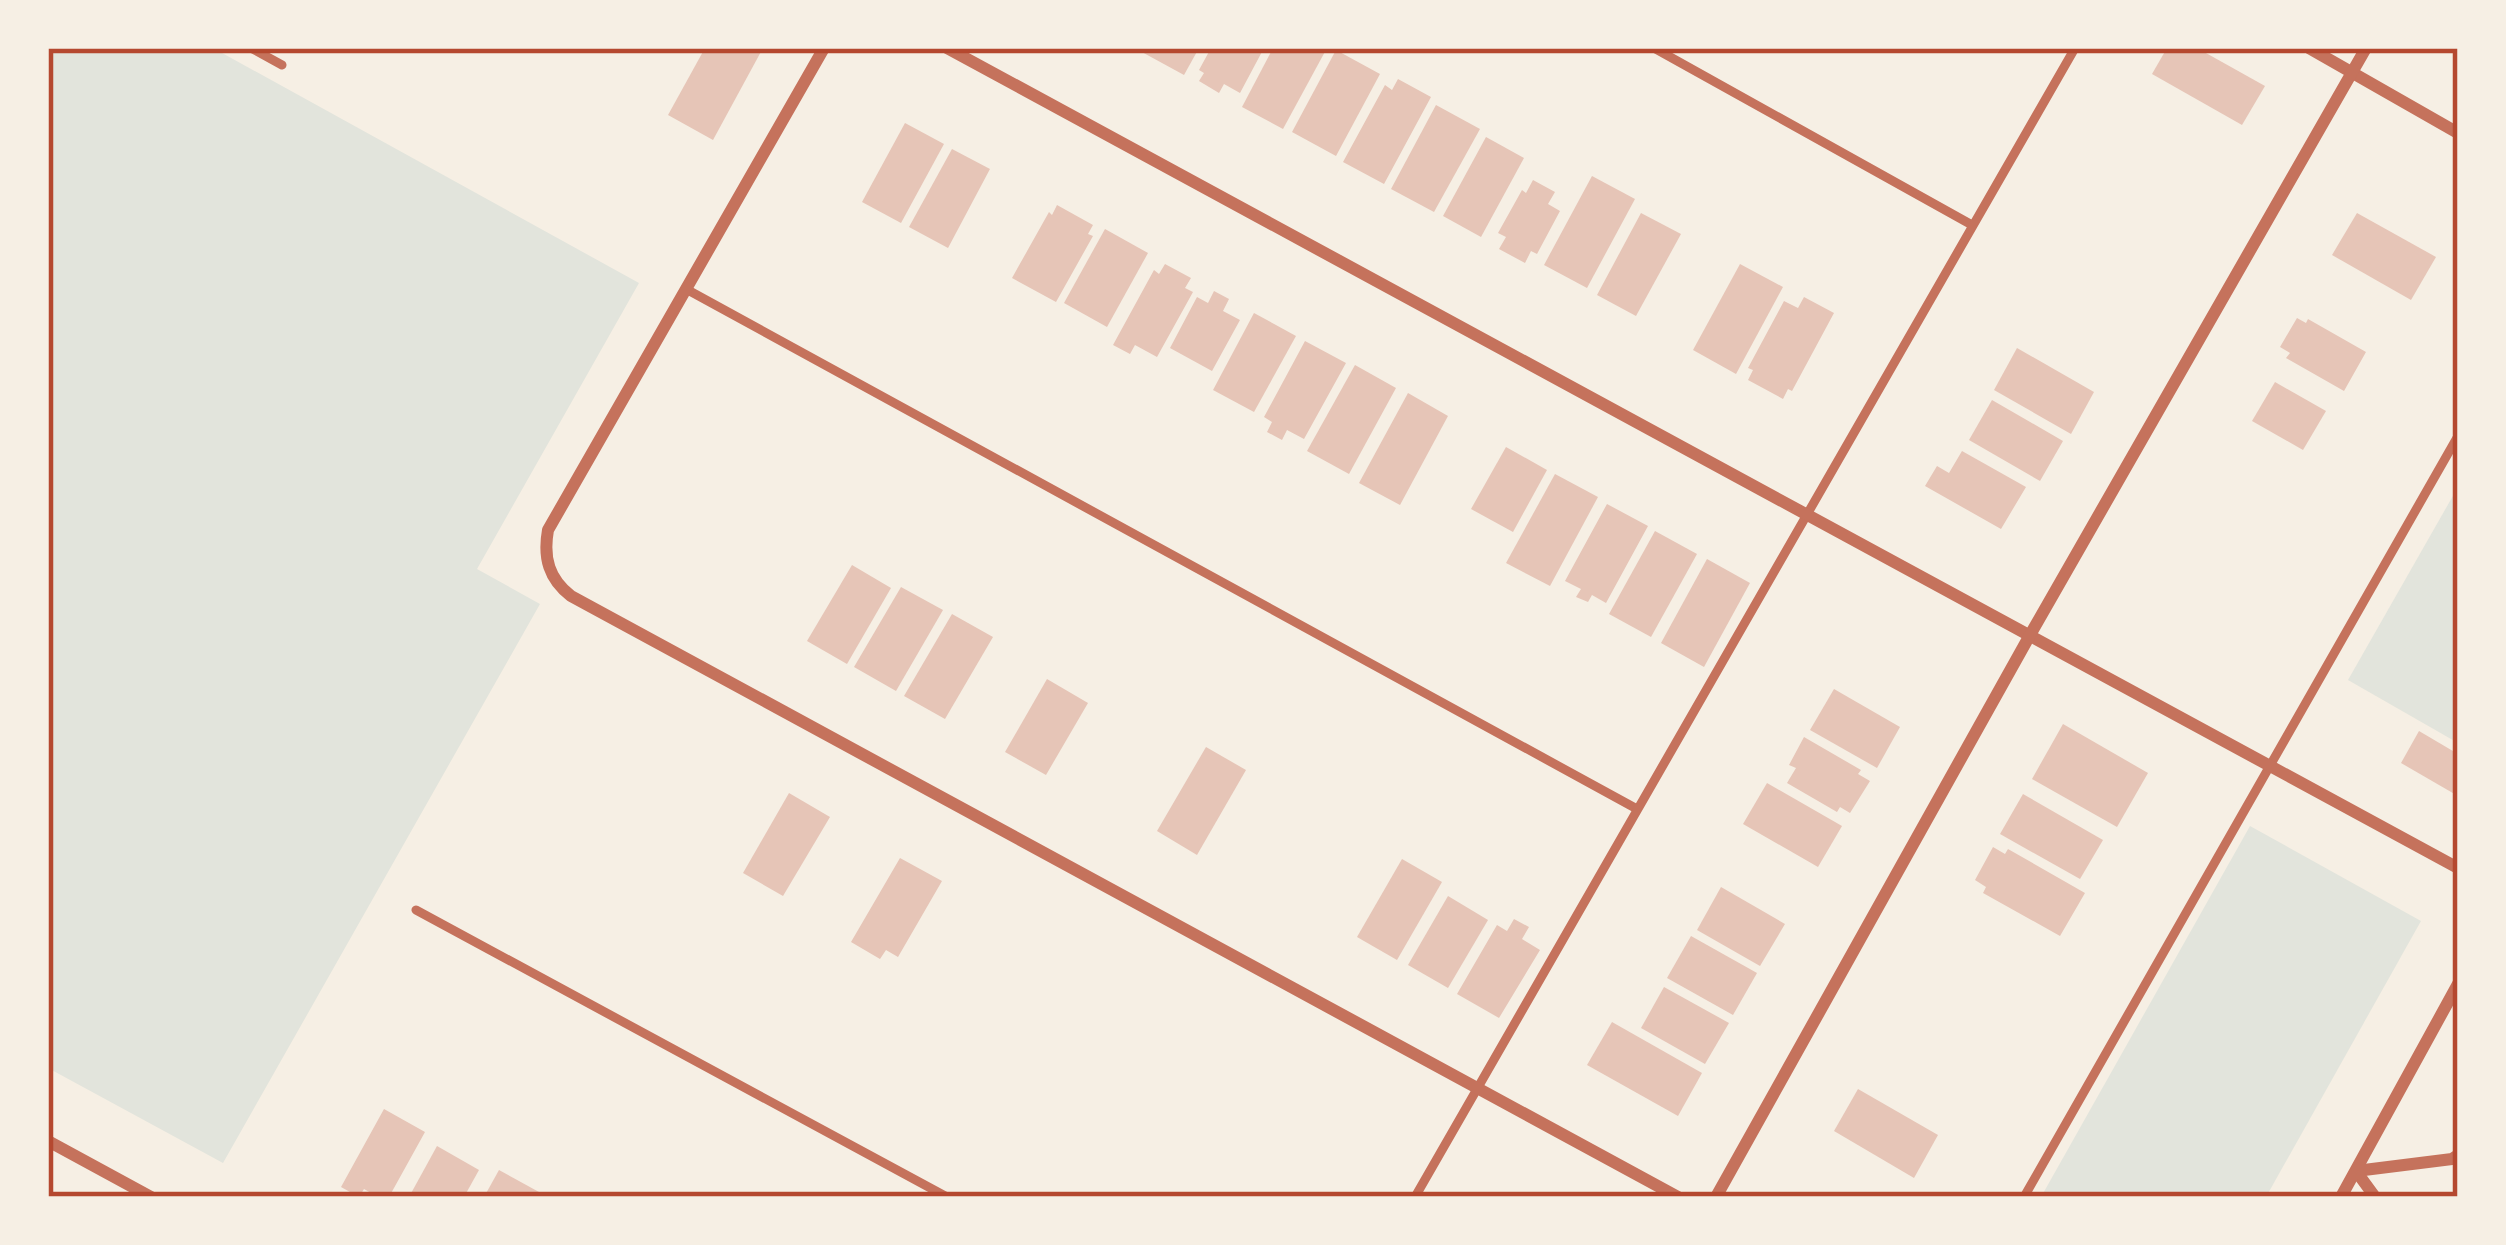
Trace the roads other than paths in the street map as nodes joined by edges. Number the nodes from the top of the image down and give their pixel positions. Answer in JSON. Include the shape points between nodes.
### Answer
{"nodes":[{"id":1,"x":251,"y":48,"type":"edge"},
{"id":2,"x":824,"y":48,"type":"edge"},
{"id":3,"x":947,"y":48,"type":"edge"},
{"id":4,"x":1654,"y":48,"type":"edge"},
{"id":5,"x":2075,"y":48,"type":"edge"},
{"id":6,"x":2308,"y":48,"type":"edge"},
{"id":7,"x":2366,"y":48,"type":"edge"},
{"id":8,"x":282,"y":65,"type":"dead end"},
{"id":9,"x":2352,"y":73,"type":"junction"},
{"id":10,"x":2458,"y":133,"type":"edge"},
{"id":11,"x":1972,"y":225,"type":"junction"},
{"id":12,"x":686,"y":289,"type":"junction"},
{"id":13,"x":2458,"y":436,"type":"edge"},
{"id":14,"x":1805,"y":514,"type":"junction"},
{"id":15,"x":2030,"y":635,"type":"junction"},
{"id":16,"x":2270,"y":766,"type":"junction"},
{"id":17,"x":1637,"y":809,"type":"junction"},
{"id":18,"x":2458,"y":868,"type":"edge"},
{"id":19,"x":416,"y":910,"type":"dead end"},
{"id":20,"x":2458,"y":984,"type":"edge"},
{"id":21,"x":1477,"y":1088,"type":"junction"},
{"id":22,"x":48,"y":1141,"type":"edge"},
{"id":23,"x":2458,"y":1155,"type":"edge"},
{"id":24,"x":2356,"y":1171,"type":"junction"},
{"id":25,"x":151,"y":1197,"type":"edge"},
{"id":26,"x":946,"y":1197,"type":"edge"},
{"id":27,"x":1415,"y":1197,"type":"edge"},
{"id":28,"x":1678,"y":1197,"type":"edge"},
{"id":29,"x":1716,"y":1197,"type":"edge"},
{"id":30,"x":2024,"y":1197,"type":"edge"},
{"id":31,"x":2341,"y":1197,"type":"edge"},
{"id":32,"x":2375,"y":1197,"type":"edge"}],
"edges":[{"from":1,"to":8,"type":"lane"},
{"from":2,"to":12,"type":"street"},
{"from":3,"to":14,"type":"street"},
{"from":4,"to":11,"type":"lane"},
{"from":5,"to":11,"type":"lane"},
{"from":6,"to":9,"type":"street"},
{"from":7,"to":9,"type":"street"},
{"from":9,"to":10,"type":"street"},
{"from":9,"to":15,"type":"street"},
{"from":11,"to":14,"type":"lane"},
{"from":12,"to":17,"type":"lane"},
{"from":12,"to":21,"type":"street","via":[[548,530],[548,567],[560,587]]},
{"from":13,"to":16,"type":"lane"},
{"from":14,"to":15,"type":"street"},
{"from":14,"to":17,"type":"lane"},
{"from":15,"to":16,"type":"street"},
{"from":15,"to":29,"type":"street"},
{"from":16,"to":18,"type":"street"},
{"from":16,"to":30,"type":"lane"},
{"from":17,"to":21,"type":"lane"},
{"from":19,"to":26,"type":"lane"},
{"from":20,"to":24,"type":"street"},
{"from":21,"to":27,"type":"lane"},
{"from":21,"to":28,"type":"street"},
{"from":22,"to":25,"type":"street"},
{"from":23,"to":24,"type":"street"},
{"from":24,"to":31,"type":"street"},
{"from":24,"to":32,"type":"street"}]}
